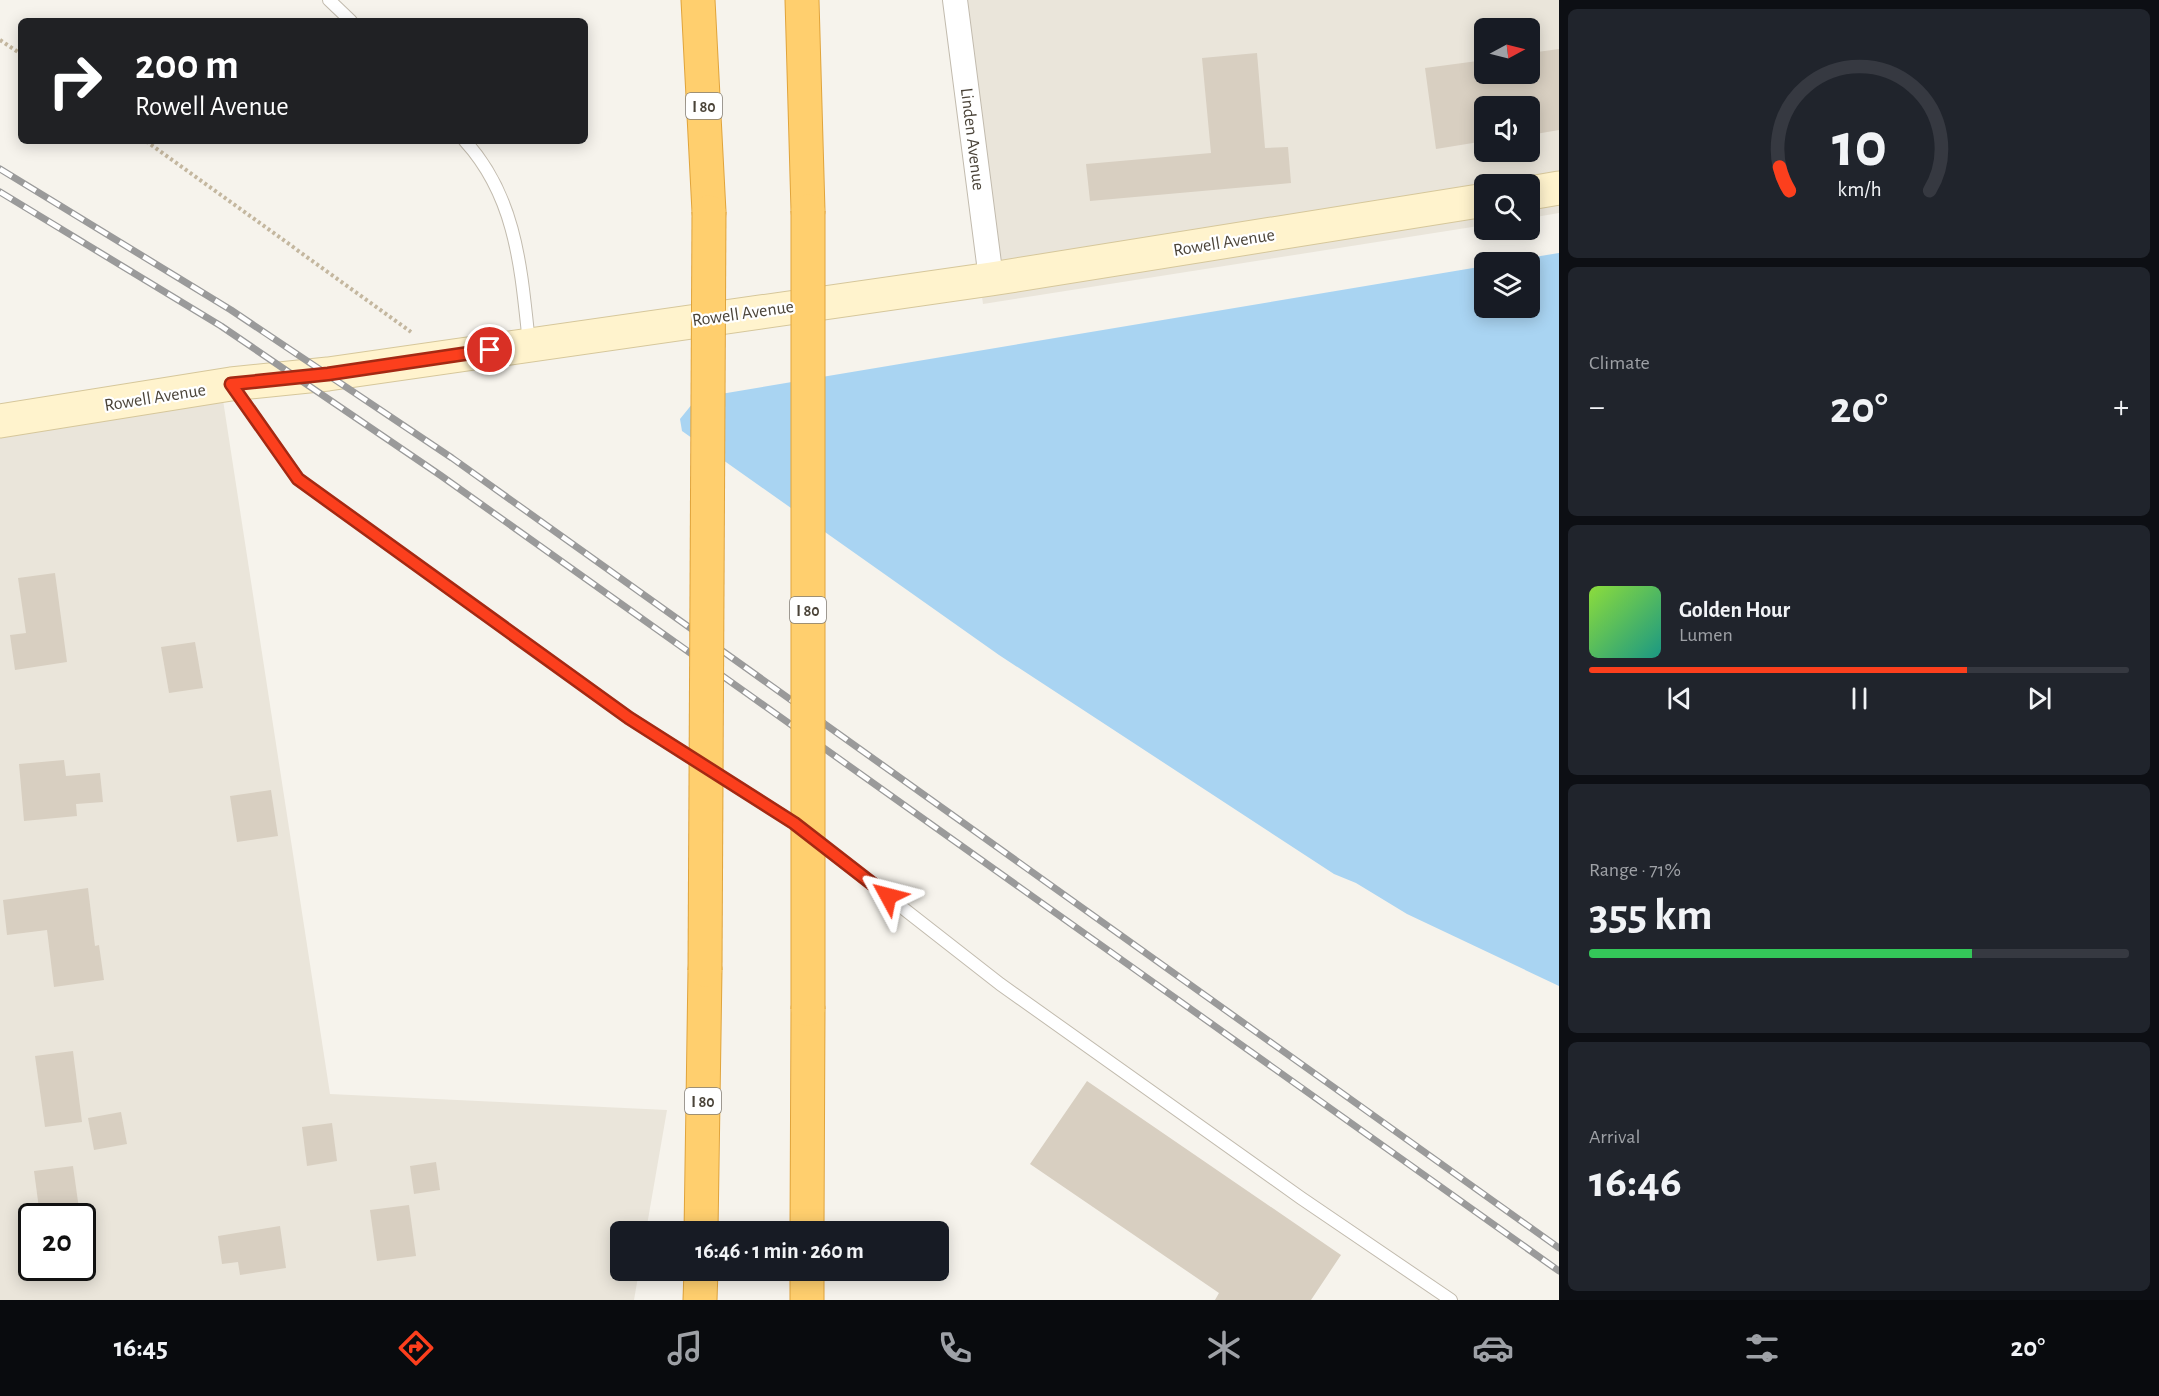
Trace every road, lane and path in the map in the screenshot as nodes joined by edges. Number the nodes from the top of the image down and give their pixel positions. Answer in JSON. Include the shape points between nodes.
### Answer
{"nodes":[{"id":1,"x":329,"y":0,"type":"edge"},
{"id":2,"x":698,"y":0,"type":"edge"},
{"id":3,"x":802,"y":0,"type":"edge"},
{"id":4,"x":955,"y":0,"type":"edge"},
{"id":5,"x":348,"y":18,"type":"edge"},
{"id":6,"x":0,"y":40,"type":"edge"},
{"id":7,"x":18,"y":52,"type":"edge"},
{"id":8,"x":150,"y":144,"type":"edge"},
{"id":9,"x":468,"y":144,"type":"edge"},
{"id":10,"x":1559,"y":188,"type":"edge"},
{"id":11,"x":1540,"y":191,"type":"edge"},
{"id":12,"x":1474,"y":202,"type":"edge"},
{"id":13,"x":991,"y":279,"type":"junction"},
{"id":14,"x":529,"y":343,"type":"junction"},
{"id":15,"x":430,"y":359,"type":"junction"},
{"id":16,"x":231,"y":384,"type":"junction"},
{"id":17,"x":0,"y":422,"type":"edge"},
{"id":18,"x":701,"y":1221,"type":"edge"},
{"id":19,"x":807,"y":1221,"type":"edge"},
{"id":20,"x":701,"y":1281,"type":"edge"},
{"id":21,"x":807,"y":1281,"type":"edge"},
{"id":22,"x":700,"y":1300,"type":"edge"},
{"id":23,"x":807,"y":1300,"type":"edge"},
{"id":24,"x":1451,"y":1300,"type":"edge"}],
"edges":[{"from":1,"to":5,"type":"lane"},
{"from":2,"to":18,"type":"highway","number":"I 80","bridge":true,"via":[[709,212]]},
{"from":3,"to":19,"type":"highway","number":"I 80","bridge":true,"via":[[808,211]]},
{"from":4,"to":13,"type":"street","name":"Linden Avenue"},
{"from":6,"to":7,"type":"path"},
{"from":8,"to":15,"type":"path","via":[[408,328]]},
{"from":9,"to":14,"type":"lane","via":[[484,162],[518,247]]},
{"from":10,"to":11,"type":"street"},
{"from":12,"to":13,"type":"street","name":"Rowell Avenue"},
{"from":13,"to":14,"type":"street","name":"Rowell Avenue"},
{"from":14,"to":15,"type":"street","name":"Rowell Avenue"},
{"from":15,"to":16,"type":"street","name":"Rowell Avenue"},
{"from":16,"to":17,"type":"street","name":"Rowell Avenue"},
{"from":16,"to":24,"type":"lane","via":[[298,479],[629,718],[794,823],[1000,984]]},
{"from":20,"to":22,"type":"highway"},
{"from":21,"to":23,"type":"highway"}]}
